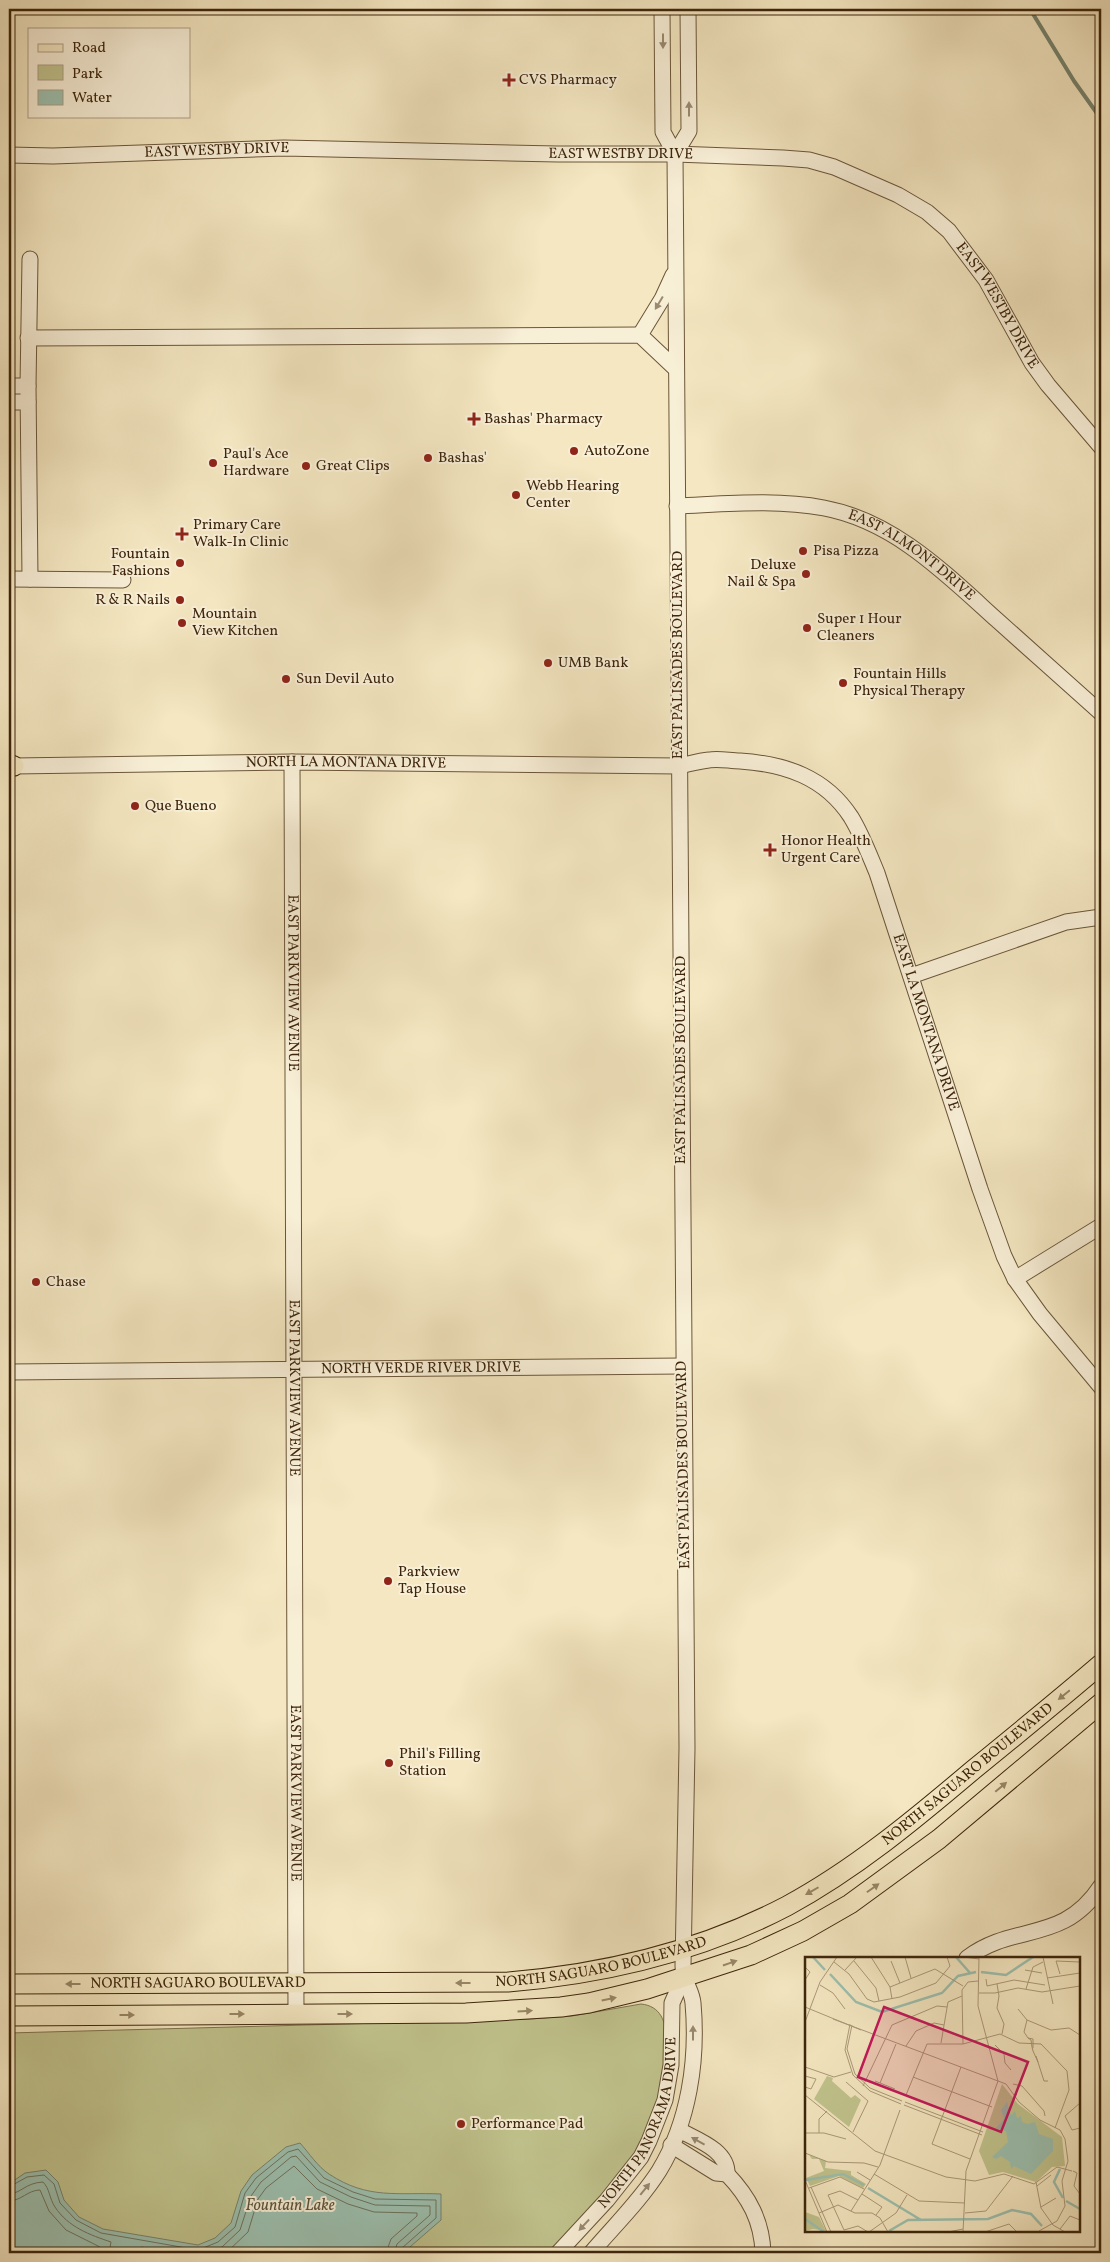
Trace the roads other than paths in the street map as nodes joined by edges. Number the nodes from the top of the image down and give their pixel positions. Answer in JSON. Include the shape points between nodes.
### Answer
{"nodes":[{"id":1,"x":662,"y":9,"type":"edge"},
{"id":2,"x":688,"y":9,"type":"edge"},
{"id":3,"x":675,"y":154,"type":"junction"},
{"id":4,"x":9,"y":155,"type":"edge"},
{"id":5,"x":30,"y":259,"type":"dead end"},
{"id":6,"x":676,"y":270,"type":"junction"},
{"id":7,"x":640,"y":335,"type":"junction"},
{"id":8,"x":28,"y":338,"type":"junction"},
{"id":9,"x":676,"y":369,"type":"junction"},
{"id":10,"x":9,"y":386,"type":"edge"},
{"id":11,"x":28,"y":386,"type":"junction"},
{"id":12,"x":9,"y":402,"type":"edge"},
{"id":13,"x":28,"y":402,"type":"junction"},
{"id":14,"x":1101,"y":447,"type":"edge"},
{"id":15,"x":677,"y":506,"type":"junction"},
{"id":16,"x":9,"y":579,"type":"edge"},
{"id":17,"x":30,"y":579,"type":"junction"},
{"id":18,"x":122,"y":580,"type":"dead end"},
{"id":19,"x":1101,"y":714,"type":"edge"},
{"id":20,"x":292,"y":762,"type":"junction"},
{"id":21,"x":10,"y":765,"type":"edge"},
{"id":22,"x":679,"y":766,"type":"junction"},
{"id":23,"x":1101,"y":917,"type":"edge"},
{"id":24,"x":911,"y":976,"type":"junction"},
{"id":25,"x":1101,"y":1226,"type":"edge"},
{"id":26,"x":1015,"y":1279,"type":"junction"},
{"id":27,"x":683,"y":1366,"type":"junction"},
{"id":28,"x":294,"y":1368,"type":"junction"},
{"id":29,"x":9,"y":1372,"type":"edge"},
{"id":30,"x":1101,"y":1387,"type":"edge"},
{"id":31,"x":1101,"y":1664,"type":"edge"},
{"id":32,"x":1101,"y":1703,"type":"edge"},
{"id":33,"x":1101,"y":1886,"type":"edge"},
{"id":34,"x":969,"y":1957,"type":"edge"},
{"id":35,"x":683,"y":1964,"type":"junction"},
{"id":36,"x":296,"y":1983,"type":"junction"},
{"id":37,"x":9,"y":1984,"type":"edge"},
{"id":38,"x":296,"y":2014,"type":"junction"},
{"id":39,"x":9,"y":2016,"type":"edge"},
{"id":40,"x":679,"y":2130,"type":"junction"},
{"id":41,"x":671,"y":2145,"type":"junction"},
{"id":42,"x":727,"y":2174,"type":"junction"},
{"id":43,"x":558,"y":2253,"type":"edge"},
{"id":44,"x":591,"y":2253,"type":"edge"},
{"id":45,"x":763,"y":2253,"type":"edge"}],
"edges":[{"from":1,"to":3,"type":"street","name":"EAST PALISADES BOULEVARD","one_way":true,"via":[[663,132]]},
{"from":3,"to":2,"type":"street","one_way":true,"via":[[689,130]]},
{"from":3,"to":4,"type":"street","name":"EAST WESTBY DRIVE","via":[[284,148]]},
{"from":3,"to":6,"type":"street","name":"EAST PALISADES BOULEVARD"},
{"from":3,"to":14,"type":"street","name":"EAST WESTBY DRIVE","via":[[809,160],[852,174],[927,212],[949,231],[986,280],[1032,363]]},
{"from":5,"to":8,"type":"street"},
{"from":6,"to":7,"type":"street","one_way":true},
{"from":6,"to":9,"type":"street","name":"EAST PALISADES BOULEVARD"},
{"from":7,"to":8,"type":"street"},
{"from":7,"to":9,"type":"street"},
{"from":8,"to":11,"type":"street"},
{"from":9,"to":15,"type":"street","name":"EAST PALISADES BOULEVARD"},
{"from":10,"to":11,"type":"street"},
{"from":11,"to":13,"type":"street"},
{"from":12,"to":13,"type":"street"},
{"from":13,"to":17,"type":"street"},
{"from":15,"to":19,"type":"street","name":"EAST ALMONT DRIVE","via":[[769,502],[800,504],[826,508],[882,529],[936,565]]},
{"from":15,"to":22,"type":"street","name":"EAST PALISADES BOULEVARD"},
{"from":16,"to":17,"type":"street"},
{"from":17,"to":18,"type":"street"},
{"from":20,"to":21,"type":"street","name":"NORTH LA MONTANA DRIVE"},
{"from":20,"to":22,"type":"street","name":"NORTH LA MONTANA DRIVE"},
{"from":20,"to":28,"type":"street","name":"EAST PARKVIEW AVENUE"},
{"from":22,"to":24,"type":"street","name":"EAST LA MONTANA DRIVE","via":[[711,759],[764,763],[794,770],[831,793],[862,837]]},
{"from":22,"to":27,"type":"street","name":"EAST PALISADES BOULEVARD"},
{"from":23,"to":24,"type":"street","via":[[1066,922]]},
{"from":24,"to":26,"type":"street","name":"EAST LA MONTANA DRIVE","via":[[980,1189]]},
{"from":25,"to":26,"type":"street"},
{"from":26,"to":30,"type":"street","name":"EAST LA MONTANA DRIVE"},
{"from":27,"to":28,"type":"street","name":"NORTH VERDE RIVER DRIVE"},
{"from":27,"to":35,"type":"street","name":"EAST PALISADES BOULEVARD","via":[[687,1748]]},
{"from":28,"to":29,"type":"street","name":"NORTH VERDE RIVER DRIVE"},
{"from":28,"to":36,"type":"street","name":"EAST PARKVIEW AVENUE"},
{"from":31,"to":35,"type":"main road","name":"NORTH SAGUARO BOULEVARD","one_way":true,"via":[[890,1839],[833,1879]]},
{"from":35,"to":32,"type":"main road","name":"NORTH SAGUARO BOULEVARD","one_way":true,"via":[[752,1955],[850,1904],[939,1839]]},
{"from":33,"to":34,"type":"street","via":[[1091,1902],[1071,1918],[1048,1929],[987,1945]]},
{"from":35,"to":36,"type":"main road","name":"NORTH SAGUARO BOULEVARD","one_way":true,"via":[[630,1963],[532,1980]]},
{"from":38,"to":35,"type":"main road","name":"NORTH SAGUARO BOULEVARD","one_way":true,"via":[[532,2010],[615,1998]]},
{"from":40,"to":35,"type":"street","name":"NORTH PANORAMA DRIVE","one_way":true,"via":[[690,2082],[693,2042],[693,2000]]},
{"from":35,"to":43,"type":"street","name":"NORTH PANORAMA DRIVE","one_way":true,"via":[[672,2004],[672,2065],[665,2100],[649,2141],[641,2157],[607,2200]]},
{"from":36,"to":37,"type":"main road","name":"NORTH SAGUARO BOULEVARD","one_way":true},
{"from":36,"to":38,"type":"street","name":"EAST PARKVIEW AVENUE"},
{"from":39,"to":38,"type":"main road","name":"NORTH SAGUARO BOULEVARD","one_way":true},
{"from":40,"to":41,"type":"street","name":"NORTH PANORAMA DRIVE"},
{"from":42,"to":40,"type":"street","one_way":true,"via":[[728,2166],[717,2151]]},
{"from":41,"to":42,"type":"street","via":[[716,2173]]},
{"from":44,"to":41,"type":"street","name":"NORTH PANORAMA DRIVE","one_way":true,"via":[[648,2186]]},
{"from":42,"to":45,"type":"street","via":[[742,2190],[756,2214]]}]}
